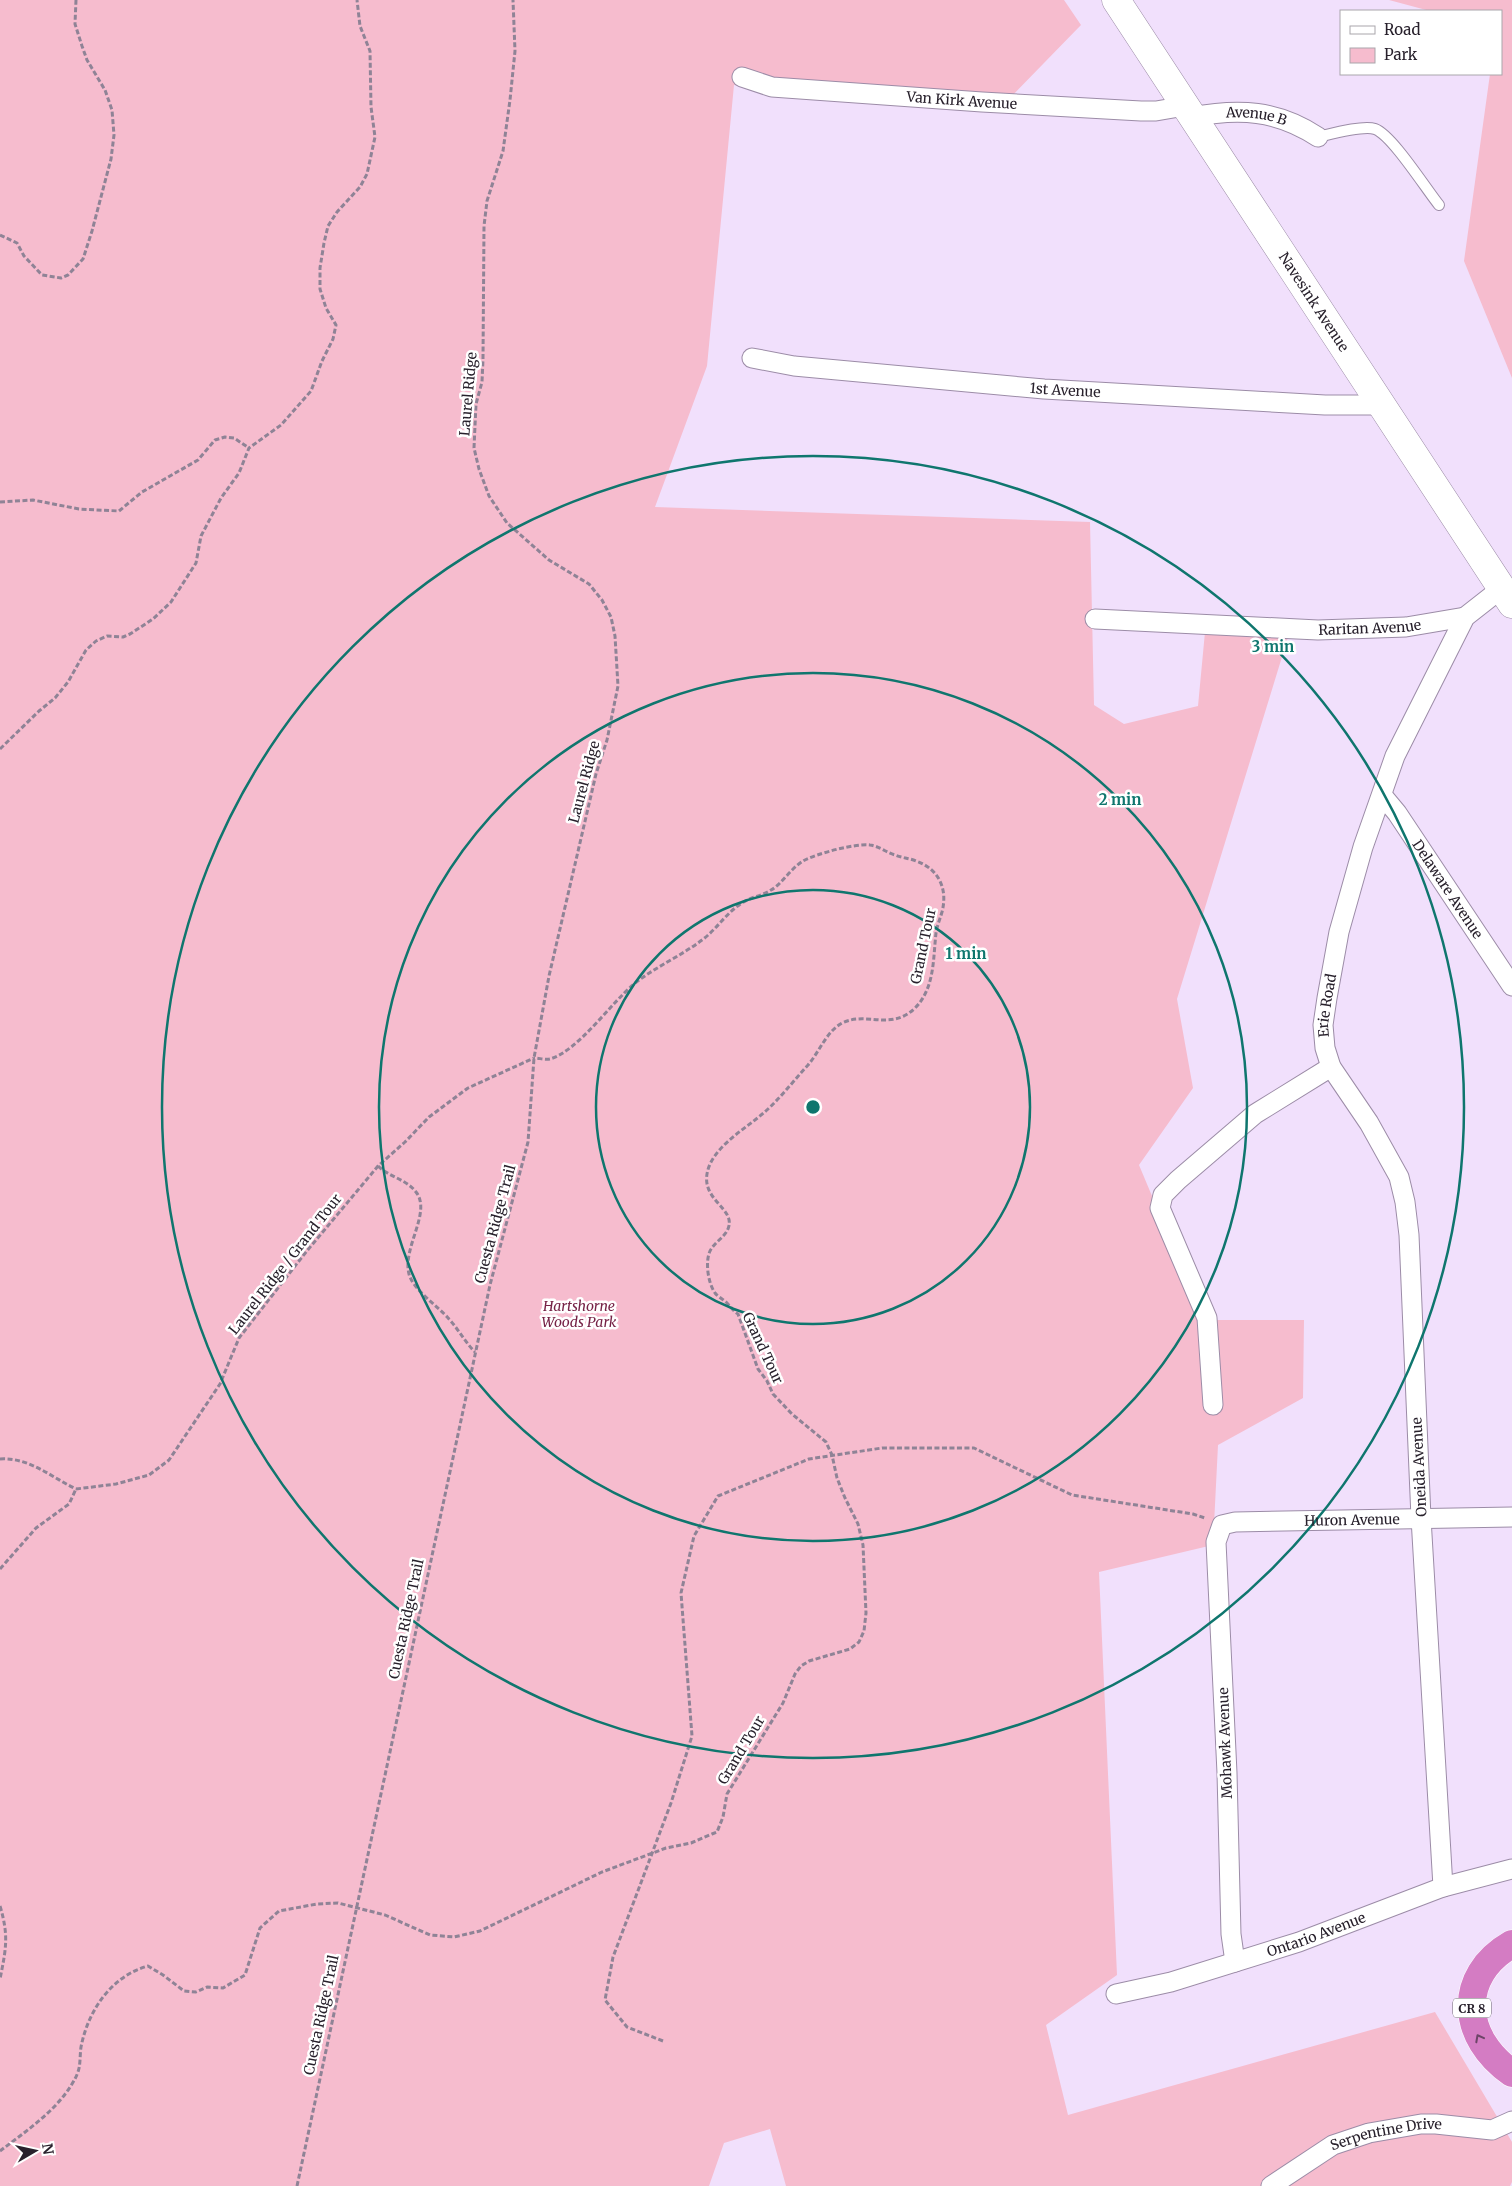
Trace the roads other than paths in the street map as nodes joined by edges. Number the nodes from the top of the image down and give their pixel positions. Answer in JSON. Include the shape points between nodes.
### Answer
{"nodes":[{"id":1,"x":1116,"y":0,"type":"edge"},
{"id":2,"x":742,"y":77,"type":"dead end"},
{"id":3,"x":1188,"y":112,"type":"junction"},
{"id":4,"x":1318,"y":137,"type":"joint"},
{"id":5,"x":1439,"y":205,"type":"dead end"},
{"id":6,"x":752,"y":358,"type":"dead end"},
{"id":7,"x":1380,"y":405,"type":"junction"},
{"id":8,"x":1507,"y":596,"type":"edge"},
{"id":9,"x":1465,"y":617,"type":"junction"},
{"id":10,"x":1095,"y":619,"type":"dead end"},
{"id":11,"x":1382,"y":795,"type":"junction"},
{"id":12,"x":1512,"y":986,"type":"edge"},
{"id":13,"x":1331,"y":1067,"type":"junction"},
{"id":14,"x":1213,"y":1405,"type":"dead end"},
{"id":15,"x":1512,"y":1517,"type":"edge"},
{"id":16,"x":1421,"y":1518,"type":"junction"},
{"id":17,"x":1222,"y":1525,"type":"joint"},
{"id":18,"x":1512,"y":1869,"type":"edge"},
{"id":19,"x":1443,"y":1887,"type":"junction"},
{"id":20,"x":1512,"y":1944,"type":"edge"},
{"id":21,"x":1234,"y":1962,"type":"junction"},
{"id":22,"x":1116,"y":1994,"type":"dead end"},
{"id":23,"x":1512,"y":2073,"type":"edge"},
{"id":24,"x":1512,"y":2121,"type":"edge"},
{"id":25,"x":1291,"y":2180,"type":"edge"},
{"id":26,"x":1271,"y":2186,"type":"edge"}],
"edges":[{"from":1,"to":3,"type":"main road","name":"Navesink Avenue"},
{"from":2,"to":3,"type":"street","name":"Van Kirk Avenue","via":[[772,87],[973,102]]},
{"from":3,"to":4,"type":"street","name":"Avenue B","via":[[1262,114],[1299,124]]},
{"from":3,"to":7,"type":"main road","name":"Navesink Avenue"},
{"from":4,"to":5,"type":"lane","via":[[1375,129],[1390,140]]},
{"from":6,"to":7,"type":"street","name":"1st Avenue","via":[[794,366],[1044,389],[1325,405]]},
{"from":7,"to":8,"type":"main road","name":"Navesink Avenue"},
{"from":8,"to":9,"type":"street","name":"Erie Road"},
{"from":9,"to":10,"type":"street","name":"Raritan Avenue","via":[[1406,627],[1318,630]]},
{"from":9,"to":11,"type":"street","name":"Erie Road","via":[[1395,756]]},
{"from":11,"to":12,"type":"street","name":"Delaware Avenue"},
{"from":11,"to":13,"type":"street","name":"Erie Road","via":[[1363,847],[1339,932],[1323,1025]]},
{"from":13,"to":14,"type":"street","via":[[1255,1114],[1163,1196],[1160,1208],[1207,1318]]},
{"from":13,"to":16,"type":"street","name":"Oneida Avenue","via":[[1389,1158],[1399,1177],[1405,1202]]},
{"from":15,"to":16,"type":"street","name":"Huron Avenue"},
{"from":16,"to":17,"type":"street","name":"Huron Avenue","via":[[1235,1522]]},
{"from":16,"to":19,"type":"street","name":"Oneida Avenue"},
{"from":17,"to":21,"type":"street","name":"Mohawk Avenue","via":[[1216,1542]]},
{"from":18,"to":19,"type":"street","name":"Ontario Avenue"},
{"from":19,"to":21,"type":"street","name":"Ontario Avenue","via":[[1299,1942]]},
{"from":23,"to":20,"type":"highway","number":"CR 8","one_way":true,"via":[[1481,2043],[1475,2031],[1472,2010],[1478,1979],[1491,1959]]},
{"from":21,"to":22,"type":"street","name":"Ontario Avenue","via":[[1170,1982]]},
{"from":24,"to":25,"type":"street","name":"Serpentine Drive","via":[[1492,2130],[1421,2124],[1369,2133],[1333,2145]]},
{"from":25,"to":26,"type":"street","name":"Serpentine Drive"}]}
